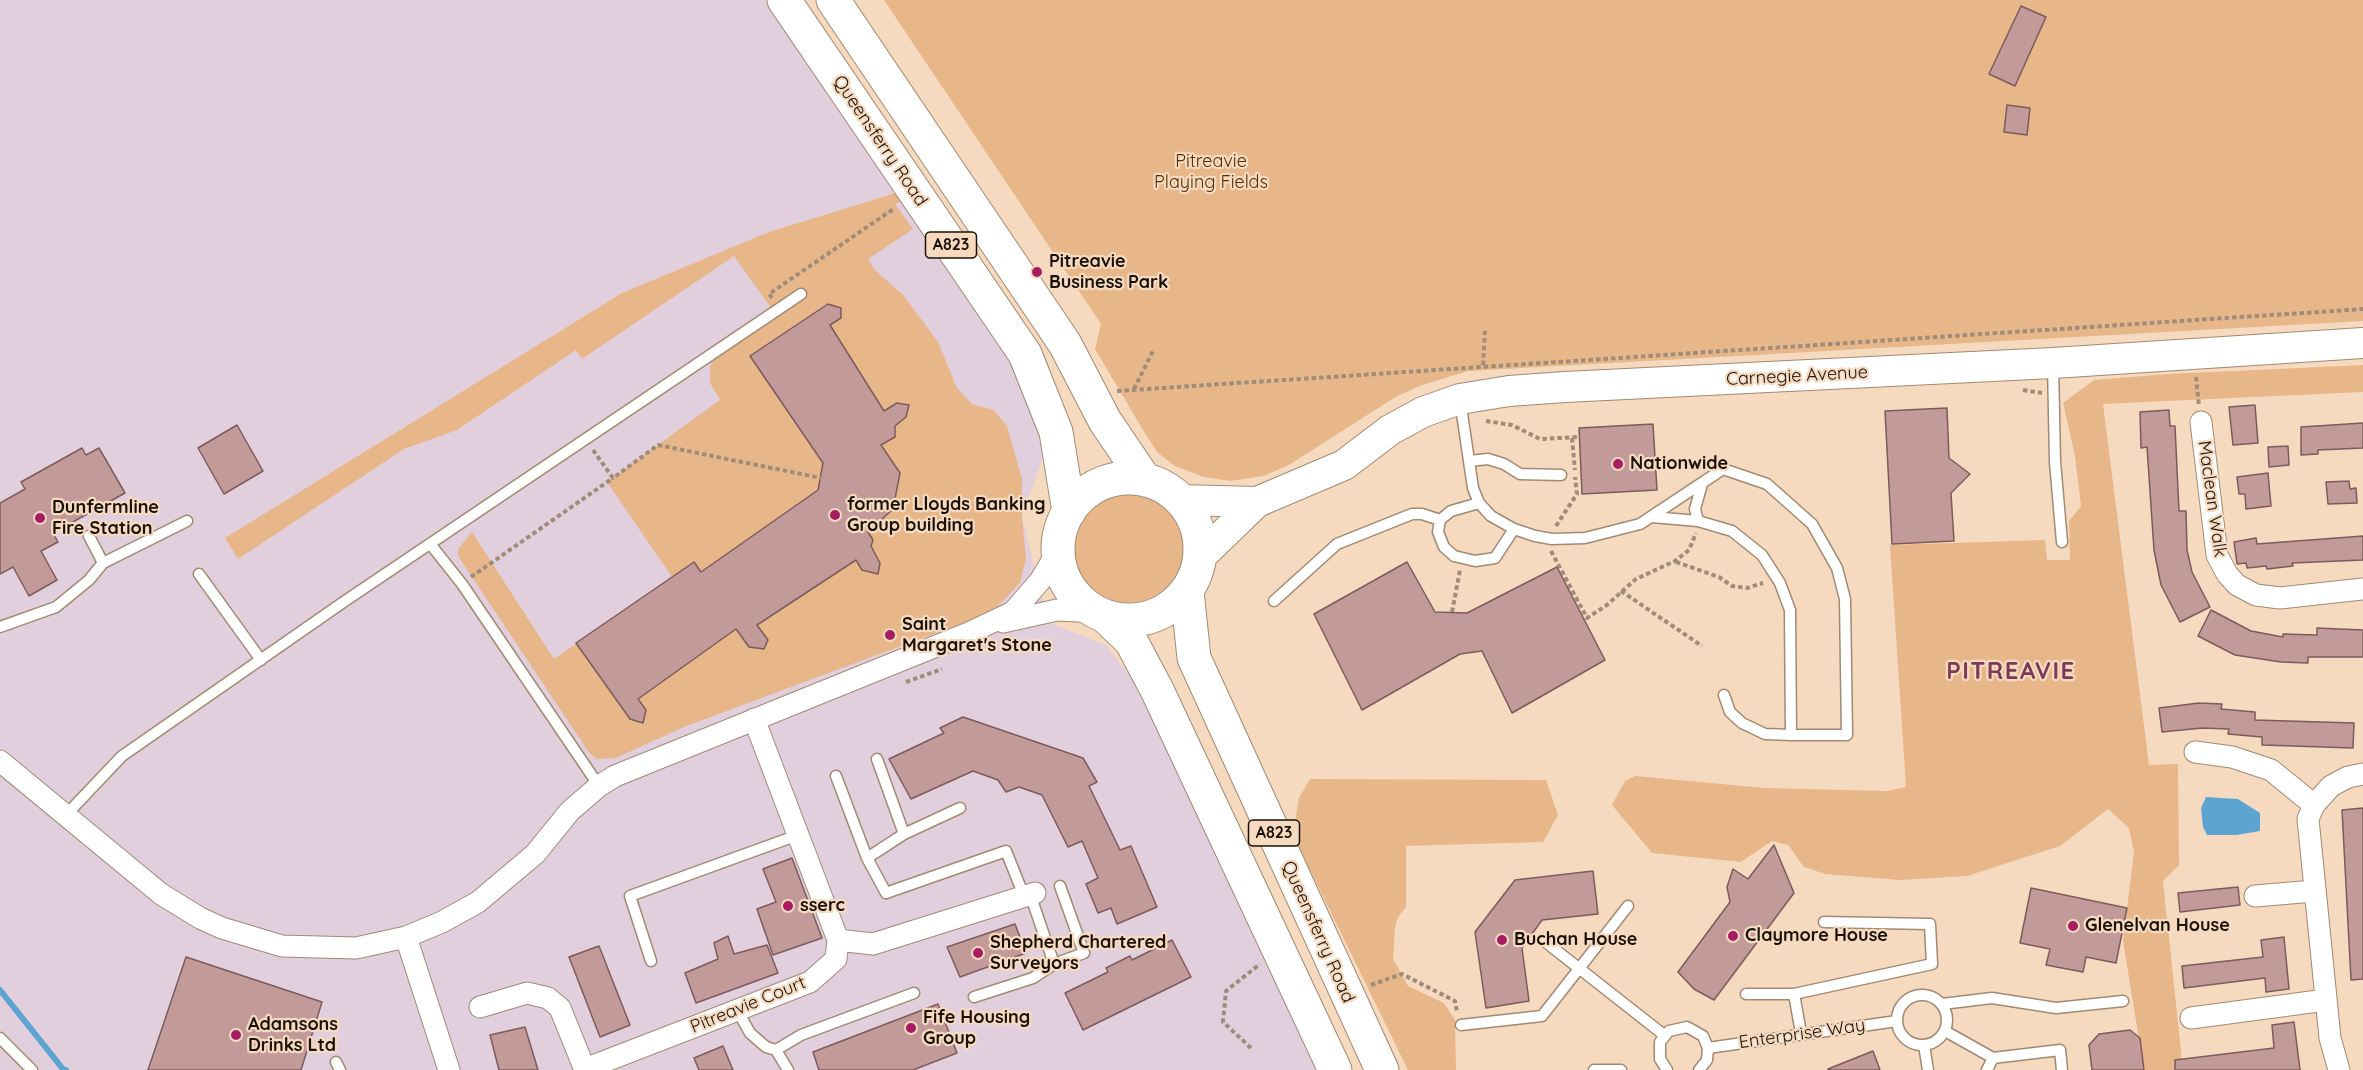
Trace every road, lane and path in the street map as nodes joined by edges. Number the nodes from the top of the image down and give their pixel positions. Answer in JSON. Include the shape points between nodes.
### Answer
{"nodes":[{"id":1,"x":784,"y":0,"type":"edge"},
{"id":2,"x":833,"y":0,"type":"edge"},
{"id":3,"x":916,"y":194,"type":"junction"},
{"id":4,"x":801,"y":294,"type":"dead end"},
{"id":5,"x":779,"y":309,"type":"junction"},
{"id":6,"x":2363,"y":309,"type":"edge"},
{"id":7,"x":1485,"y":330,"type":"dead end"},
{"id":8,"x":2363,"y":343,"type":"edge"},
{"id":9,"x":1154,"y":350,"type":"dead end"},
{"id":10,"x":2053,"y":363,"type":"junction"},
{"id":11,"x":1483,"y":365,"type":"junction"},
{"id":12,"x":1465,"y":366,"type":"junction"},
{"id":13,"x":2194,"y":368,"type":"dead end"},
{"id":14,"x":1134,"y":390,"type":"junction"},
{"id":15,"x":1110,"y":391,"type":"dead end"},
{"id":16,"x":1468,"y":398,"type":"junction"},
{"id":17,"x":2201,"y":422,"type":"joint"},
{"id":18,"x":1579,"y":437,"type":"dead end"},
{"id":19,"x":1572,"y":438,"type":"junction"},
{"id":20,"x":586,"y":440,"type":"junction"},
{"id":21,"x":1469,"y":461,"type":"junction"},
{"id":22,"x":1562,"y":475,"type":"dead end"},
{"id":23,"x":613,"y":478,"type":"junction"},
{"id":24,"x":821,"y":478,"type":"dead end"},
{"id":25,"x":1145,"y":480,"type":"junction"},
{"id":26,"x":1702,"y":483,"type":"junction"},
{"id":27,"x":1180,"y":500,"type":"junction"},
{"id":28,"x":1257,"y":502,"type":"junction"},
{"id":29,"x":1479,"y":503,"type":"junction"},
{"id":30,"x":1069,"y":512,"type":"junction"},
{"id":31,"x":1652,"y":518,"type":"junction"},
{"id":32,"x":1440,"y":520,"type":"junction"},
{"id":33,"x":188,"y":521,"type":"dead end"},
{"id":34,"x":1698,"y":521,"type":"junction"},
{"id":35,"x":1514,"y":529,"type":"junction"},
{"id":36,"x":89,"y":536,"type":"dead end"},
{"id":37,"x":1552,"y":539,"type":"junction"},
{"id":38,"x":2062,"y":542,"type":"dead end"},
{"id":39,"x":431,"y":545,"type":"junction"},
{"id":40,"x":1058,"y":550,"type":"junction"},
{"id":41,"x":1200,"y":557,"type":"junction"},
{"id":42,"x":1462,"y":558,"type":"junction"},
{"id":43,"x":1675,"y":561,"type":"junction"},
{"id":44,"x":103,"y":563,"type":"junction"},
{"id":45,"x":199,"y":574,"type":"dead end"},
{"id":46,"x":1775,"y":575,"type":"junction"},
{"id":47,"x":462,"y":584,"type":"junction"},
{"id":48,"x":2363,"y":589,"type":"edge"},
{"id":49,"x":1187,"y":591,"type":"junction"},
{"id":50,"x":1621,"y":591,"type":"junction"},
{"id":51,"x":1274,"y":601,"type":"dead end"},
{"id":52,"x":1452,"y":612,"type":"dead end"},
{"id":53,"x":1102,"y":614,"type":"junction"},
{"id":54,"x":0,"y":627,"type":"edge"},
{"id":55,"x":971,"y":632,"type":"junction"},
{"id":56,"x":1702,"y":646,"type":"dead end"},
{"id":57,"x":261,"y":660,"type":"junction"},
{"id":58,"x":942,"y":669,"type":"dead end"},
{"id":59,"x":900,"y":684,"type":"dead end"},
{"id":60,"x":1724,"y":695,"type":"dead end"},
{"id":61,"x":754,"y":719,"type":"junction"},
{"id":62,"x":1791,"y":735,"type":"junction"},
{"id":63,"x":2194,"y":753,"type":"dead end"},
{"id":64,"x":877,"y":759,"type":"dead end"},
{"id":65,"x":0,"y":761,"type":"edge"},
{"id":66,"x":2363,"y":774,"type":"edge"},
{"id":67,"x":836,"y":776,"type":"dead end"},
{"id":68,"x":599,"y":786,"type":"junction"},
{"id":69,"x":2314,"y":805,"type":"junction"},
{"id":70,"x":960,"y":808,"type":"dead end"},
{"id":71,"x":66,"y":815,"type":"junction"},
{"id":72,"x":904,"y":834,"type":"junction"},
{"id":73,"x":798,"y":835,"type":"junction"},
{"id":74,"x":867,"y":858,"type":"junction"},
{"id":75,"x":1060,"y":886,"type":"dead end"},
{"id":76,"x":2314,"y":891,"type":"junction"},
{"id":77,"x":1030,"y":894,"type":"junction"},
{"id":78,"x":2255,"y":896,"type":"dead end"},
{"id":79,"x":1628,"y":906,"type":"dead end"},
{"id":80,"x":1824,"y":922,"type":"dead end"},
{"id":81,"x":406,"y":937,"type":"junction"},
{"id":82,"x":838,"y":940,"type":"junction"},
{"id":83,"x":1543,"y":940,"type":"dead end"},
{"id":84,"x":1264,"y":961,"type":"dead end"},
{"id":85,"x":651,"y":962,"type":"dead end"},
{"id":86,"x":1054,"y":964,"type":"junction"},
{"id":87,"x":1578,"y":968,"type":"junction"},
{"id":88,"x":1362,"y":988,"type":"dead end"},
{"id":89,"x":914,"y":993,"type":"dead end"},
{"id":90,"x":1746,"y":994,"type":"dead end"},
{"id":91,"x":1794,"y":994,"type":"junction"},
{"id":92,"x":974,"y":997,"type":"dead end"},
{"id":93,"x":2326,"y":1000,"type":"junction"},
{"id":94,"x":2123,"y":1001,"type":"dead end"},
{"id":95,"x":1942,"y":1004,"type":"junction"},
{"id":96,"x":480,"y":1006,"type":"dead end"},
{"id":97,"x":737,"y":1010,"type":"junction"},
{"id":98,"x":2191,"y":1018,"type":"dead end"},
{"id":99,"x":1897,"y":1021,"type":"junction"},
{"id":100,"x":1461,"y":1025,"type":"joint"},
{"id":101,"x":1945,"y":1031,"type":"junction"},
{"id":102,"x":1801,"y":1033,"type":"junction"},
{"id":103,"x":1664,"y":1035,"type":"junction"},
{"id":104,"x":0,"y":1038,"type":"edge"},
{"id":105,"x":1924,"y":1045,"type":"junction"},
{"id":106,"x":1708,"y":1047,"type":"junction"},
{"id":107,"x":1251,"y":1048,"type":"dead end"},
{"id":108,"x":776,"y":1050,"type":"junction"},
{"id":109,"x":1993,"y":1058,"type":"junction"},
{"id":110,"x":32,"y":1070,"type":"edge"},
{"id":111,"x":448,"y":1070,"type":"edge"},
{"id":112,"x":585,"y":1070,"type":"edge"},
{"id":113,"x":788,"y":1070,"type":"edge"},
{"id":114,"x":1335,"y":1070,"type":"edge"},
{"id":115,"x":1382,"y":1070,"type":"edge"},
{"id":116,"x":1594,"y":1070,"type":"edge"},
{"id":117,"x":1621,"y":1070,"type":"edge"},
{"id":118,"x":1667,"y":1070,"type":"edge"},
{"id":119,"x":1699,"y":1070,"type":"edge"},
{"id":120,"x":1928,"y":1070,"type":"edge"},
{"id":121,"x":1986,"y":1070,"type":"edge"},
{"id":122,"x":2062,"y":1070,"type":"edge"},
{"id":123,"x":2339,"y":1070,"type":"edge"}],
"edges":[{"from":1,"to":3,"type":"main road","name":"Queensferry Road","number":"A823"},
{"from":2,"to":25,"type":"main road","number":"A823","via":[[1065,344],[1105,421]]},
{"from":3,"to":5,"type":"path","via":[[769,294]]},
{"from":3,"to":30,"type":"main road","name":"Queensferry Road","number":"A823","via":[[1025,354],[1056,432]]},
{"from":4,"to":5,"type":"lane"},
{"from":5,"to":20,"type":"lane"},
{"from":6,"to":11,"type":"path"},
{"from":7,"to":11,"type":"path"},
{"from":8,"to":10,"type":"street","name":"Carnegie Avenue"},
{"from":9,"to":14,"type":"path"},
{"from":10,"to":16,"type":"street","name":"Carnegie Avenue","via":[[1565,387]]},
{"from":10,"to":38,"type":"lane"},
{"from":11,"to":12,"type":"path"},
{"from":12,"to":14,"type":"path"},
{"from":12,"to":16,"type":"path"},
{"from":13,"to":17,"type":"path"},
{"from":14,"to":15,"type":"path"},
{"from":16,"to":19,"type":"path","via":[[1540,439]]},
{"from":16,"to":21,"type":"lane"},
{"from":16,"to":28,"type":"street","name":"Carnegie Avenue","via":[[1423,412],[1390,430],[1344,465]]},
{"from":17,"to":48,"type":"street","name":"Maclean Walk","via":[[2217,555],[2226,574],[2256,595],[2280,598]]},
{"from":18,"to":19,"type":"path"},
{"from":19,"to":37,"type":"path","via":[[1577,494],[1557,521]]},
{"from":20,"to":23,"type":"path"},
{"from":20,"to":39,"type":"lane"},
{"from":21,"to":22,"type":"lane","via":[[1488,459],[1520,474]]},
{"from":21,"to":29,"type":"lane"},
{"from":23,"to":24,"type":"path","via":[[658,445]]},
{"from":23,"to":47,"type":"path"},
{"from":25,"to":27,"type":"main road","number":"A823","via":[[1164,487]]},
{"from":25,"to":30,"type":"main road","number":"A823","via":[[1123,479],[1102,484],[1083,495]]},
{"from":26,"to":31,"type":"lane"},
{"from":26,"to":34,"type":"lane","via":[[1695,509]]},
{"from":26,"to":62,"type":"lane","via":[[1723,469],[1767,484],[1812,524],[1837,568],[1845,599],[1847,735]]},
{"from":27,"to":28,"type":"street"},
{"from":27,"to":41,"type":"main road","number":"A823","via":[[1196,526]]},
{"from":28,"to":41,"type":"street"},
{"from":29,"to":32,"type":"lane","via":[[1451,511]]},
{"from":29,"to":35,"type":"lane","via":[[1491,516]]},
{"from":30,"to":40,"type":"main road","number":"A823"},
{"from":31,"to":34,"type":"lane"},
{"from":31,"to":37,"type":"lane","via":[[1585,538]]},
{"from":32,"to":42,"type":"lane","via":[[1438,532],[1444,547]]},
{"from":32,"to":51,"type":"lane","via":[[1412,514],[1337,544]]},
{"from":33,"to":44,"type":"lane"},
{"from":34,"to":43,"type":"path","via":[[1692,545]]},
{"from":34,"to":46,"type":"lane","via":[[1732,531],[1762,555]]},
{"from":35,"to":37,"type":"lane"},
{"from":35,"to":42,"type":"lane","via":[[1495,558]]},
{"from":36,"to":44,"type":"lane"},
{"from":37,"to":50,"type":"path","via":[[1551,552],[1587,618]]},
{"from":39,"to":47,"type":"lane"},
{"from":39,"to":57,"type":"lane"},
{"from":40,"to":53,"type":"main road","number":"A823","via":[[1061,570],[1070,589],[1086,606]]},
{"from":40,"to":55,"type":"street","via":[[1040,581],[1013,612]]},
{"from":41,"to":49,"type":"main road","number":"A823"},
{"from":42,"to":52,"type":"path"},
{"from":43,"to":46,"type":"path","via":[[1719,577],[1732,586],[1758,586]]},
{"from":43,"to":50,"type":"path","via":[[1636,579]]},
{"from":44,"to":54,"type":"lane","via":[[56,607]]},
{"from":45,"to":57,"type":"lane"},
{"from":46,"to":62,"type":"lane","via":[[1790,610]]},
{"from":47,"to":68,"type":"lane"},
{"from":49,"to":53,"type":"main road","number":"A823","via":[[1171,607],[1151,617],[1128,620]]},
{"from":49,"to":115,"type":"main road","name":"Queensferry Road","number":"A823","via":[[1194,658]]},
{"from":50,"to":56,"type":"path"},
{"from":53,"to":55,"type":"street","via":[[1057,610]]},
{"from":53,"to":114,"type":"main road","number":"A823","via":[[1131,641],[1158,690]]},
{"from":55,"to":61,"type":"street"},
{"from":57,"to":71,"type":"lane","via":[[122,756]]},
{"from":58,"to":59,"type":"path"},
{"from":60,"to":62,"type":"lane","via":[[1730,712],[1742,723],[1765,734]]},
{"from":61,"to":68,"type":"street"},
{"from":61,"to":73,"type":"street"},
{"from":63,"to":69,"type":"street","via":[[2232,757],[2271,770]]},
{"from":64,"to":72,"type":"lane"},
{"from":65,"to":71,"type":"street"},
{"from":66,"to":69,"type":"street","via":[[2337,781]]},
{"from":67,"to":74,"type":"lane"},
{"from":68,"to":81,"type":"street","via":[[570,811],[535,854],[502,884],[442,922]]},
{"from":69,"to":76,"type":"street","via":[[2308,829]]},
{"from":70,"to":72,"type":"lane"},
{"from":71,"to":81,"type":"street","via":[[161,894],[222,928],[282,946],[356,948]]},
{"from":72,"to":74,"type":"lane"},
{"from":73,"to":82,"type":"street"},
{"from":73,"to":85,"type":"lane","via":[[630,896]]},
{"from":74,"to":77,"type":"lane","via":[[886,894],[1006,851]]},
{"from":75,"to":86,"type":"lane","via":[[1084,953]]},
{"from":76,"to":78,"type":"street"},
{"from":76,"to":93,"type":"street"},
{"from":77,"to":82,"type":"street","via":[[873,944]]},
{"from":77,"to":86,"type":"lane"},
{"from":79,"to":87,"type":"lane"},
{"from":80,"to":91,"type":"lane","via":[[1930,924],[1932,964]]},
{"from":81,"to":111,"type":"street"},
{"from":82,"to":97,"type":"street","name":"Pitreavie Court","via":[[836,959],[810,982]]},
{"from":83,"to":87,"type":"lane"},
{"from":84,"to":107,"type":"path","via":[[1226,991],[1223,1022]]},
{"from":86,"to":92,"type":"lane","via":[[1033,978]]},
{"from":87,"to":100,"type":"lane","via":[[1542,1016]]},
{"from":87,"to":103,"type":"lane"},
{"from":88,"to":100,"type":"path","via":[[1402,974],[1455,1001]]},
{"from":89,"to":108,"type":"lane","via":[[801,1035]]},
{"from":90,"to":91,"type":"lane"},
{"from":91,"to":102,"type":"lane"},
{"from":93,"to":98,"type":"street"},
{"from":93,"to":123,"type":"street","via":[[2330,1038]]},
{"from":94,"to":95,"type":"lane","via":[[2056,1008],[1992,998]]},
{"from":95,"to":99,"type":"lane","via":[[1931,996],[1915,996],[1902,1005]]},
{"from":95,"to":101,"type":"lane","via":[[1947,1015]]},
{"from":96,"to":112,"type":"street","via":[[527,993],[548,998],[560,1008]]},
{"from":97,"to":108,"type":"lane","via":[[750,1033]]},
{"from":97,"to":112,"type":"street","name":"Pitreavie Court"},
{"from":99,"to":102,"type":"lane","name":"Enterprise Way"},
{"from":99,"to":105,"type":"lane","via":[[1902,1036]]},
{"from":101,"to":105,"type":"lane","via":[[1940,1038]]},
{"from":101,"to":109,"type":"lane"},
{"from":102,"to":106,"type":"lane","name":"Enterprise Way"},
{"from":103,"to":106,"type":"lane","via":[[1676,1028],[1693,1028]]},
{"from":103,"to":118,"type":"lane","via":[[1659,1053]]},
{"from":104,"to":110,"type":"lane"},
{"from":105,"to":120,"type":"lane"},
{"from":106,"to":119,"type":"lane","via":[[1707,1060]]},
{"from":108,"to":113,"type":"lane"},
{"from":109,"to":121,"type":"lane"},
{"from":109,"to":122,"type":"lane","via":[[2060,1050]]},
{"from":116,"to":117,"type":"lane"}]}
